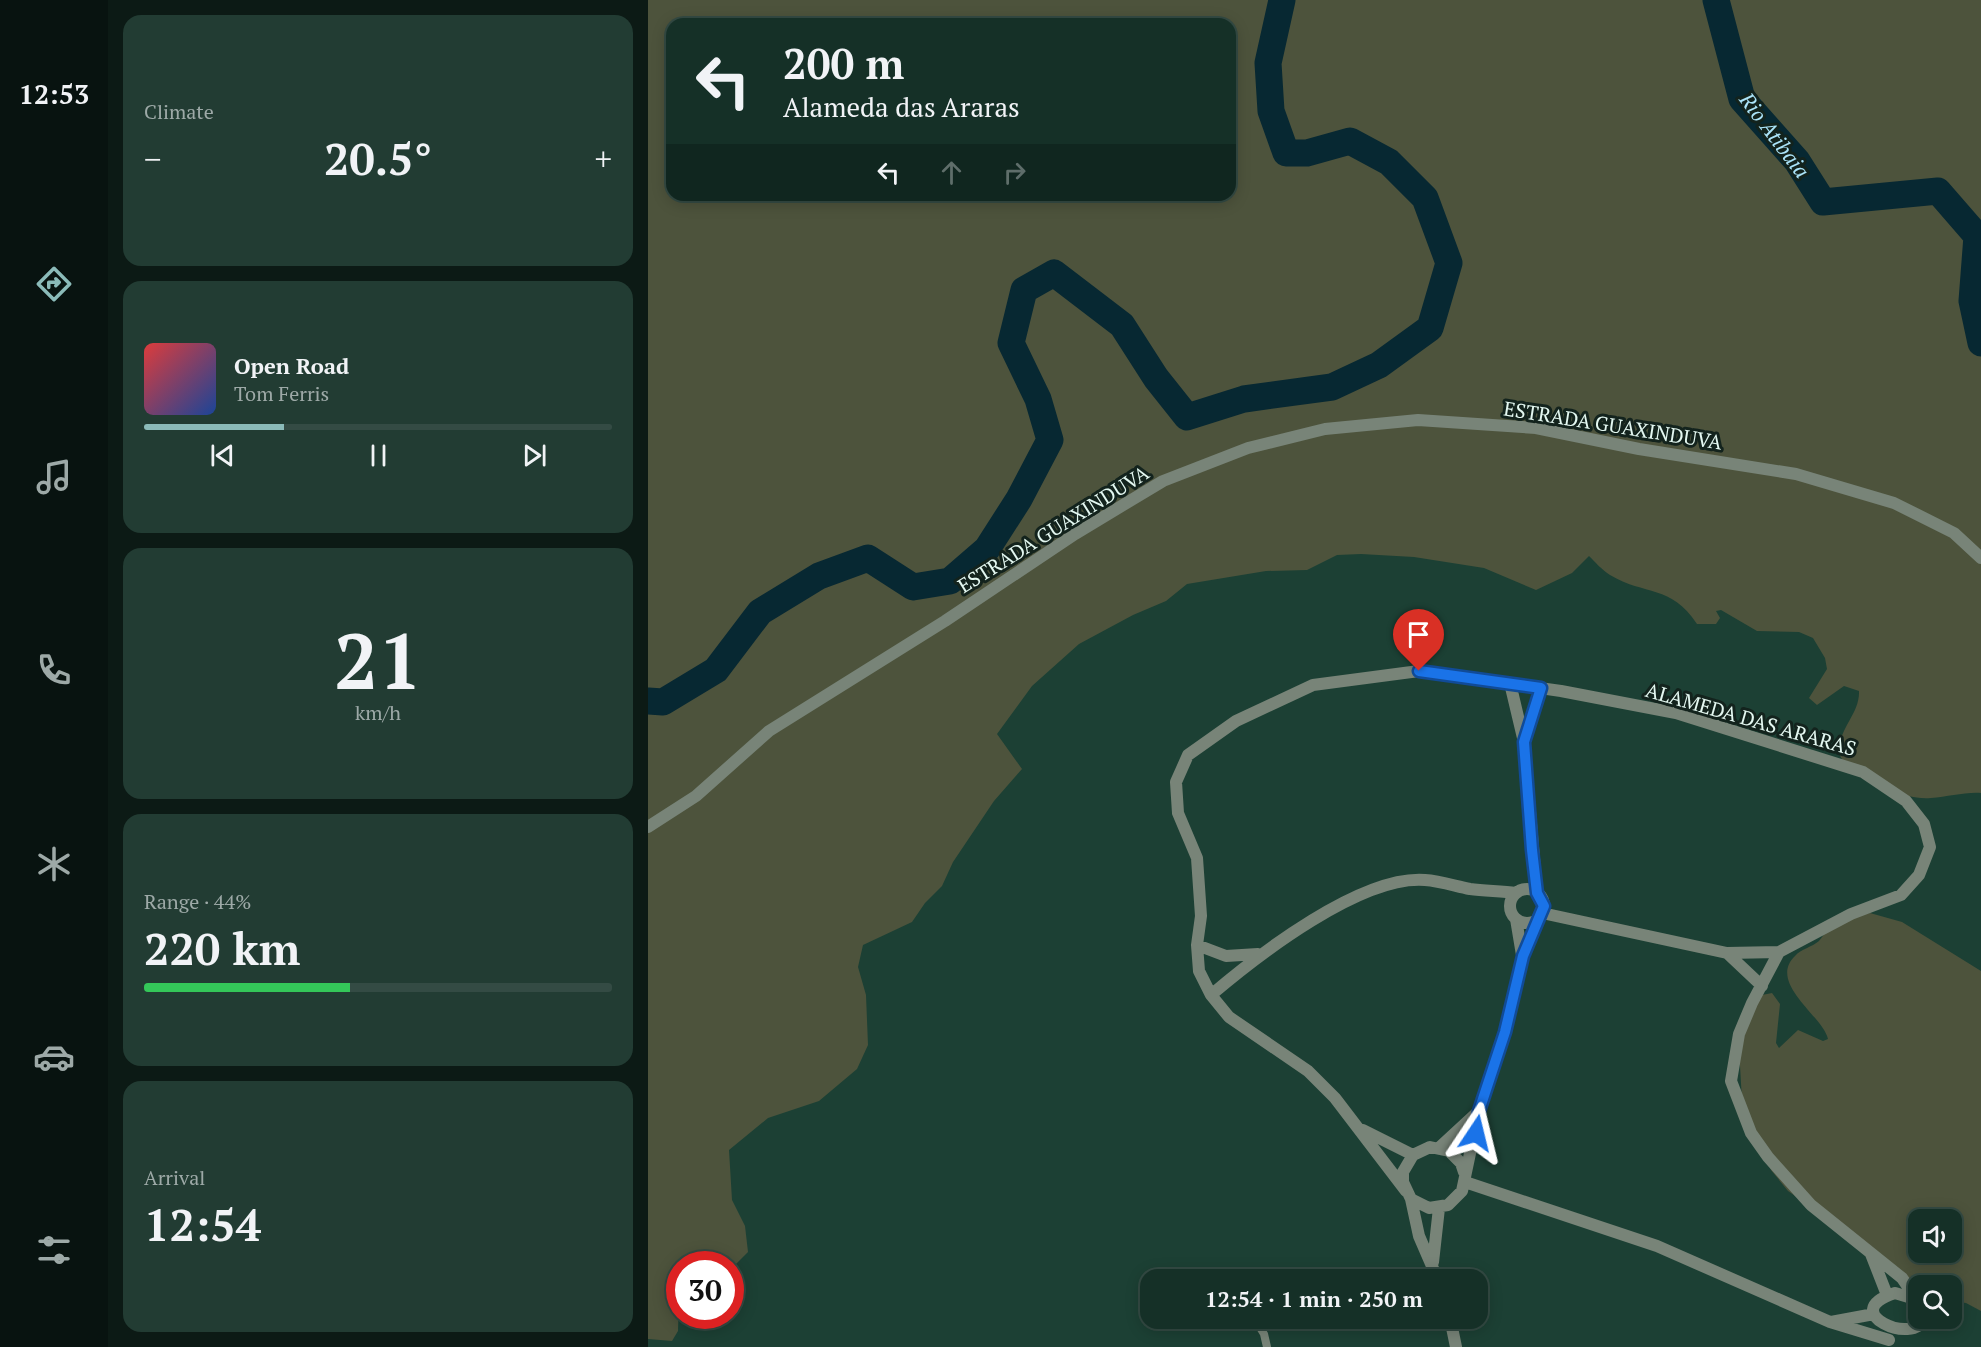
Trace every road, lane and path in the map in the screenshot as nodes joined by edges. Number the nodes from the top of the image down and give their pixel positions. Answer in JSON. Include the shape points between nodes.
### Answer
{"nodes":[{"id":1,"x":1981,"y":558,"type":"edge"},
{"id":2,"x":1510,"y":683,"type":"junction"},
{"id":3,"x":1541,"y":688,"type":"junction"},
{"id":4,"x":1524,"y":742,"type":"junction"},
{"id":5,"x":648,"y":827,"type":"edge"},
{"id":6,"x":1532,"y":850,"type":"junction"},
{"id":7,"x":1472,"y":889,"type":"junction"},
{"id":8,"x":1519,"y":891,"type":"junction"},
{"id":9,"x":1539,"y":896,"type":"junction"},
{"id":10,"x":1509,"y":906,"type":"junction"},
{"id":11,"x":1540,"y":916,"type":"junction"},
{"id":12,"x":1516,"y":919,"type":"junction"},
{"id":13,"x":1578,"y":919,"type":"junction"},
{"id":14,"x":1197,"y":945,"type":"junction"},
{"id":15,"x":1779,"y":952,"type":"junction"},
{"id":16,"x":1727,"y":953,"type":"junction"},
{"id":17,"x":1259,"y":954,"type":"junction"},
{"id":18,"x":1523,"y":956,"type":"junction"},
{"id":19,"x":1762,"y":986,"type":"junction"},
{"id":20,"x":1211,"y":995,"type":"junction"},
{"id":21,"x":1479,"y":1111,"type":"junction"},
{"id":22,"x":1359,"y":1128,"type":"junction"},
{"id":23,"x":1440,"y":1147,"type":"junction"},
{"id":24,"x":1413,"y":1155,"type":"junction"},
{"id":25,"x":1465,"y":1177,"type":"junction"},
{"id":26,"x":1409,"y":1195,"type":"junction"},
{"id":27,"x":1439,"y":1208,"type":"junction"},
{"id":28,"x":1870,"y":1253,"type":"junction"},
{"id":29,"x":1433,"y":1263,"type":"junction"},
{"id":30,"x":1435,"y":1269,"type":"edge"},
{"id":31,"x":1908,"y":1287,"type":"edge"},
{"id":32,"x":1887,"y":1295,"type":"junction"},
{"id":33,"x":1908,"y":1296,"type":"edge"},
{"id":34,"x":1874,"y":1314,"type":"junction"},
{"id":35,"x":1830,"y":1322,"type":"junction"},
{"id":36,"x":1261,"y":1329,"type":"edge"},
{"id":37,"x":1452,"y":1329,"type":"edge"},
{"id":38,"x":1919,"y":1329,"type":"edge"},
{"id":39,"x":1894,"y":1343,"type":"edge"},
{"id":40,"x":1268,"y":1347,"type":"edge"},
{"id":41,"x":1456,"y":1347,"type":"edge"}],
"edges":[{"from":1,"to":5,"type":"street","name":"ESTRADA GUAXINDUVA","via":[[1954,533],[1894,503],[1797,474],[1536,428],[1418,420],[1324,429],[1248,448],[1153,487],[769,731],[696,796]]},
{"from":2,"to":3,"type":"street","name":"ALAMEDA DAS ARARAS"},
{"from":2,"to":4,"type":"street"},
{"from":2,"to":14,"type":"street","name":"ALAMEDA DAS ARARAS","via":[[1419,671],[1313,685],[1236,721],[1188,755],[1176,782],[1178,813],[1197,858],[1201,916]]},
{"from":3,"to":4,"type":"street"},
{"from":3,"to":15,"type":"street","name":"ALAMEDA DAS ARARAS","via":[[1676,713],[1863,772],[1906,801],[1924,824],[1930,847],[1919,875],[1901,895],[1851,914]]},
{"from":4,"to":6,"type":"street"},
{"from":6,"to":8,"type":"street"},
{"from":6,"to":9,"type":"street"},
{"from":7,"to":8,"type":"street"},
{"from":7,"to":10,"type":"street"},
{"from":7,"to":17,"type":"street","via":[[1424,880],[1383,886],[1341,903]]},
{"from":8,"to":9,"type":"street"},
{"from":8,"to":10,"type":"street"},
{"from":9,"to":11,"type":"street"},
{"from":9,"to":13,"type":"street"},
{"from":10,"to":12,"type":"street"},
{"from":11,"to":12,"type":"street","via":[[1530,922]]},
{"from":11,"to":13,"type":"street"},
{"from":11,"to":18,"type":"street"},
{"from":12,"to":18,"type":"street"},
{"from":13,"to":16,"type":"street"},
{"from":14,"to":17,"type":"street","via":[[1226,956]]},
{"from":14,"to":20,"type":"street","name":"ALAMEDA DAS ARARAS","via":[[1199,971]]},
{"from":15,"to":16,"type":"street"},
{"from":15,"to":19,"type":"street"},
{"from":16,"to":19,"type":"street"},
{"from":17,"to":20,"type":"street"},
{"from":18,"to":21,"type":"street","via":[[1505,1032]]},
{"from":19,"to":28,"type":"street","via":[[1739,1034],[1731,1081],[1752,1133],[1811,1205]]},
{"from":20,"to":22,"type":"street","name":"ALAMEDA DAS ARARAS","via":[[1229,1017],[1308,1071]]},
{"from":21,"to":23,"type":"street"},
{"from":21,"to":25,"type":"street"},
{"from":22,"to":24,"type":"street"},
{"from":22,"to":26,"type":"street","name":"ALAMEDA DAS ARARAS"},
{"from":23,"to":24,"type":"street","via":[[1421,1149]]},
{"from":23,"to":25,"type":"street","via":[[1456,1156]]},
{"from":24,"to":26,"type":"street","via":[[1403,1172]]},
{"from":25,"to":27,"type":"street","via":[[1456,1199]]},
{"from":25,"to":35,"type":"street","via":[[1657,1245]]},
{"from":26,"to":27,"type":"street","via":[[1429,1208]]},
{"from":26,"to":29,"type":"street","via":[[1419,1236]]},
{"from":27,"to":29,"type":"street"},
{"from":28,"to":31,"type":"street"},
{"from":28,"to":32,"type":"street"},
{"from":29,"to":30,"type":"street"},
{"from":32,"to":33,"type":"street"},
{"from":32,"to":34,"type":"street"},
{"from":34,"to":35,"type":"street"},
{"from":34,"to":39,"type":"street","via":[[1876,1329]]},
{"from":35,"to":39,"type":"street"},
{"from":36,"to":40,"type":"lane"},
{"from":37,"to":41,"type":"street"},
{"from":38,"to":39,"type":"street","via":[[1916,1338]]}]}
